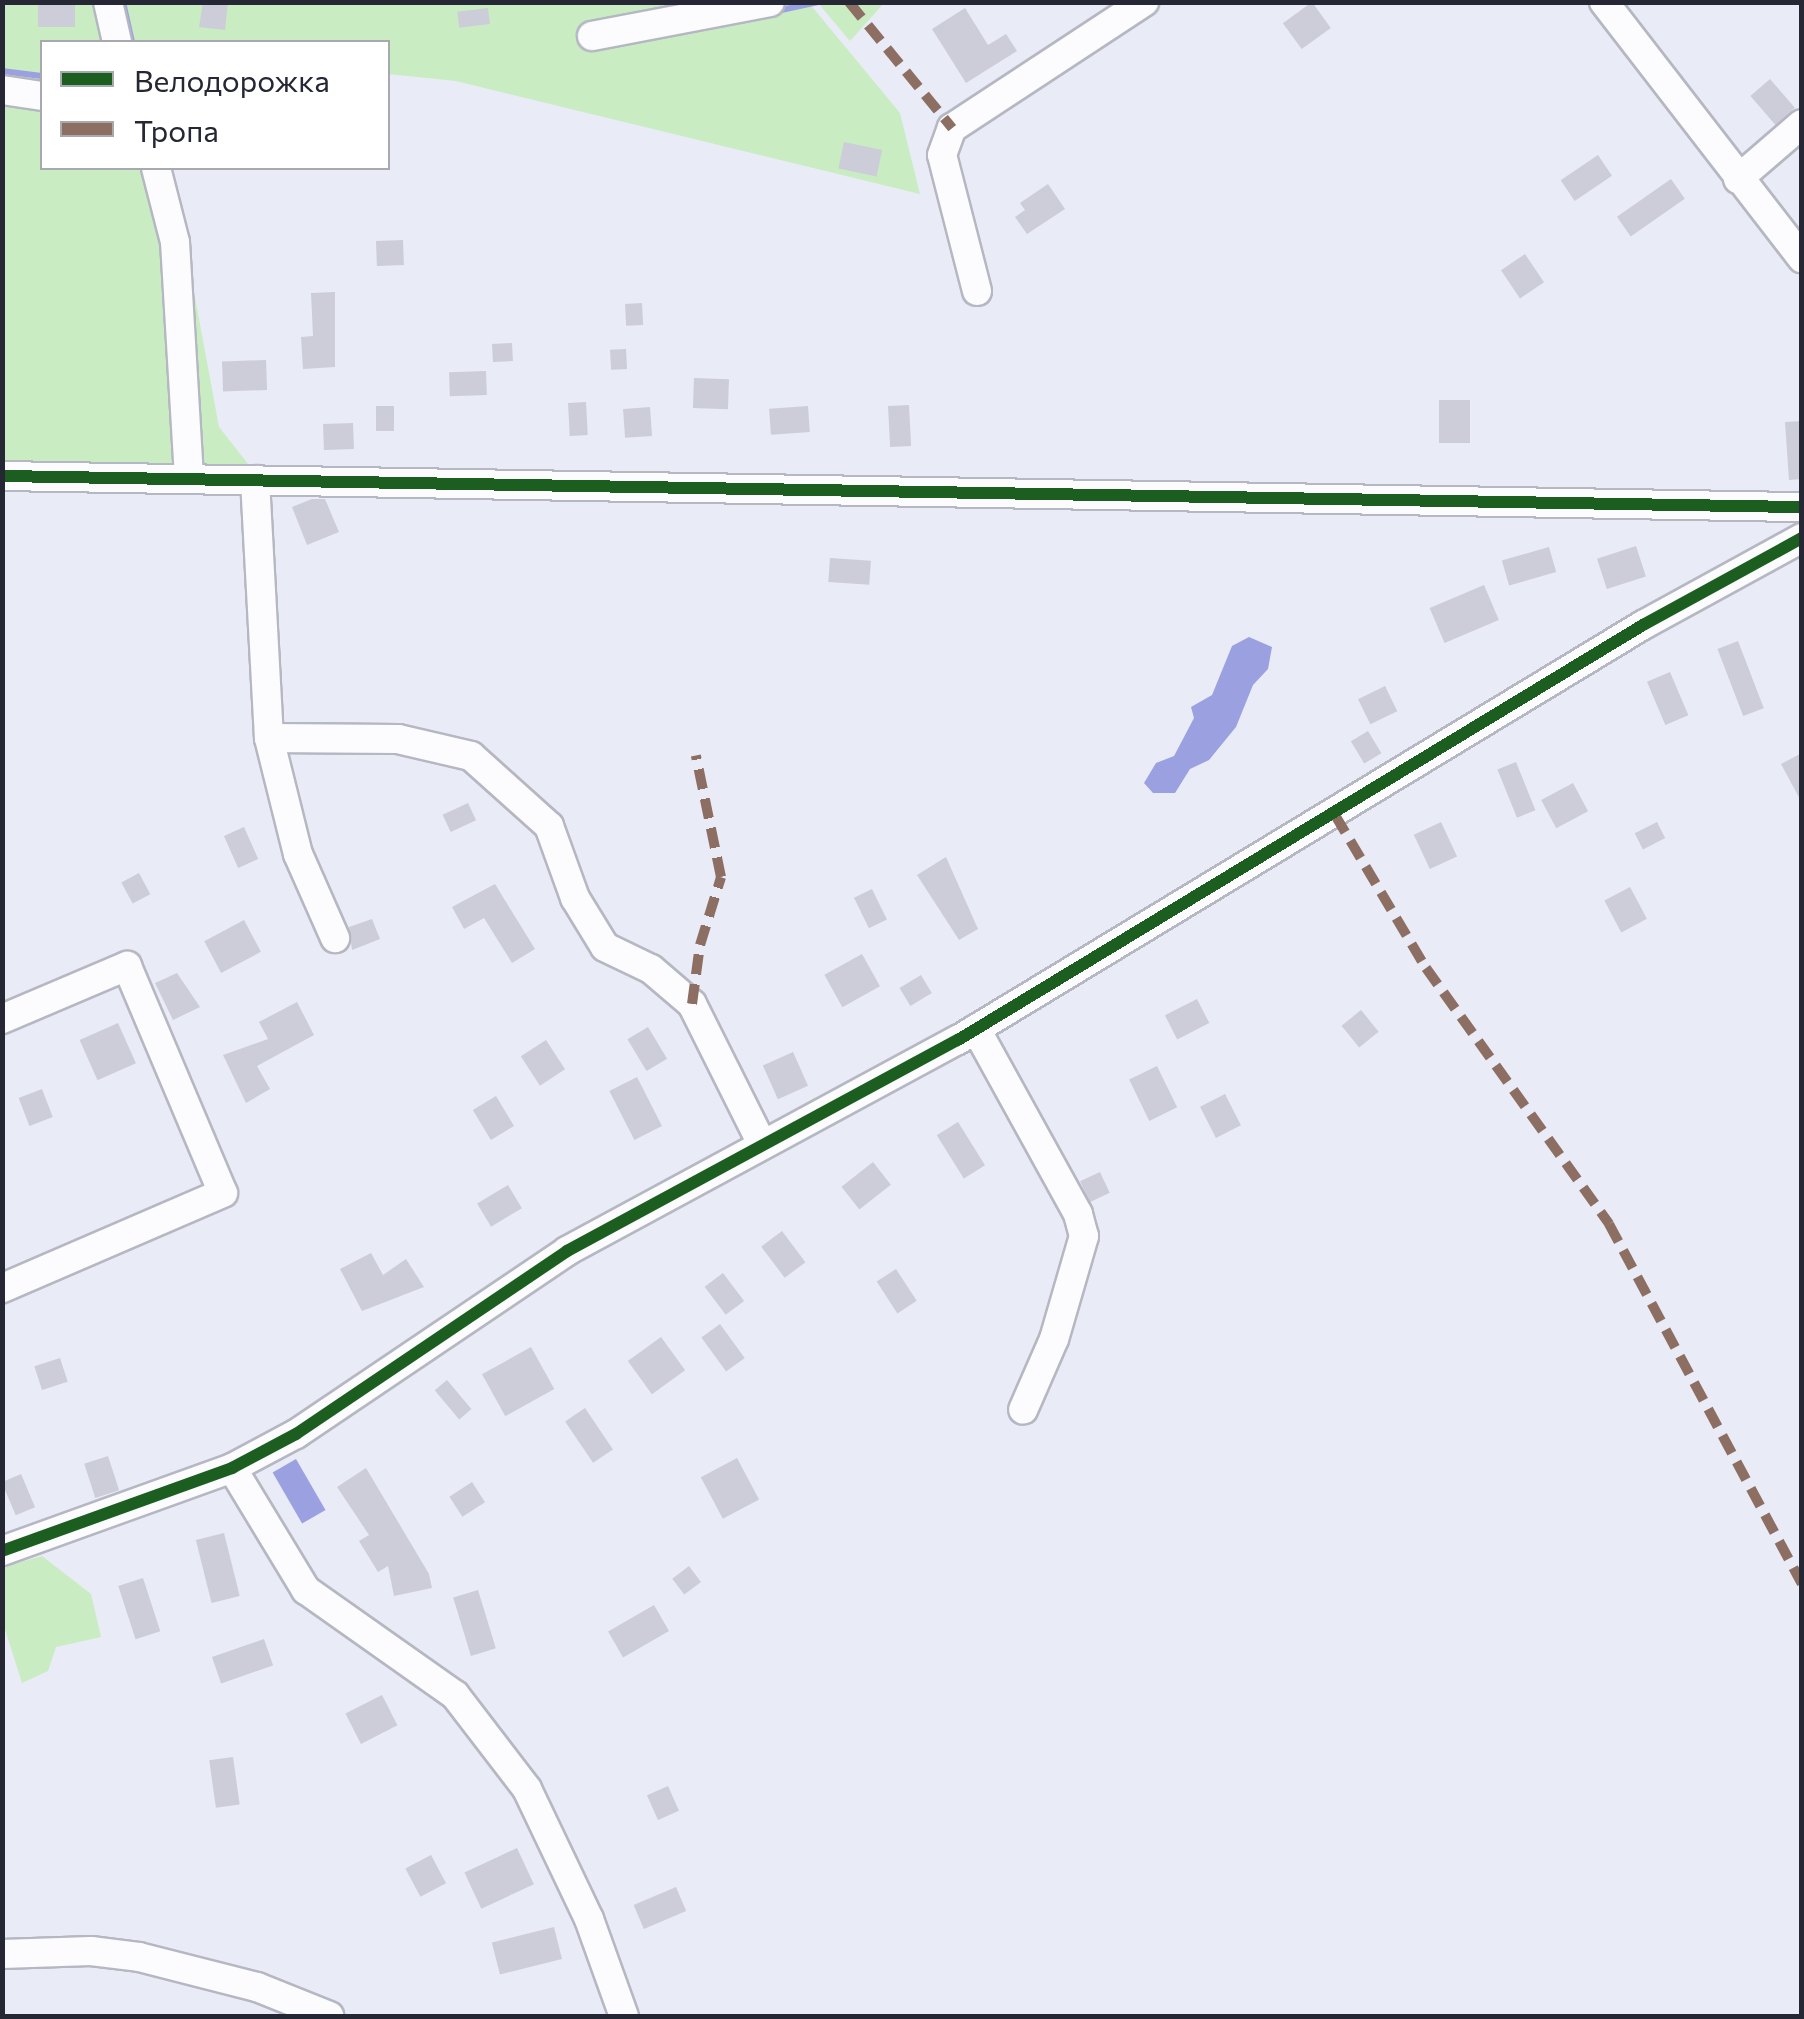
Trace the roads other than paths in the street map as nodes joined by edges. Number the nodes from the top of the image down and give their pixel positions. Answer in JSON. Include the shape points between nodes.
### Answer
{"nodes":[{"id":1,"x":108,"y":2,"type":"edge"},
{"id":2,"x":770,"y":2,"type":"edge"},
{"id":3,"x":1144,"y":2,"type":"edge"},
{"id":4,"x":1604,"y":2,"type":"edge"},
{"id":5,"x":592,"y":36,"type":"dead end"},
{"id":6,"x":117,"y":40,"type":"edge"},
{"id":7,"x":2,"y":90,"type":"edge"},
{"id":8,"x":40,"y":96,"type":"edge"},
{"id":9,"x":1802,"y":124,"type":"edge"},
{"id":10,"x":157,"y":170,"type":"edge"},
{"id":11,"x":1738,"y":180,"type":"junction"},
{"id":12,"x":1802,"y":258,"type":"edge"},
{"id":13,"x":977,"y":291,"type":"dead end"},
{"id":14,"x":2,"y":476,"type":"edge"},
{"id":15,"x":190,"y":479,"type":"junction"},
{"id":16,"x":255,"y":480,"type":"junction"},
{"id":17,"x":1802,"y":506,"type":"edge"},
{"id":18,"x":1802,"y":538,"type":"edge"},
{"id":19,"x":269,"y":738,"type":"junction"},
{"id":20,"x":336,"y":938,"type":"dead end"},
{"id":21,"x":2,"y":1019,"type":"edge"},
{"id":22,"x":976,"y":1029,"type":"junction"},
{"id":23,"x":762,"y":1144,"type":"junction"},
{"id":24,"x":2,"y":1288,"type":"edge"},
{"id":25,"x":1023,"y":1410,"type":"dead end"},
{"id":26,"x":232,"y":1468,"type":"junction"},
{"id":27,"x":2,"y":1551,"type":"edge"},
{"id":28,"x":2,"y":1954,"type":"edge"},
{"id":29,"x":329,"y":2016,"type":"edge"},
{"id":30,"x":624,"y":2016,"type":"edge"}],
"edges":[{"from":1,"to":6,"type":"street"},
{"from":2,"to":5,"type":"street"},
{"from":3,"to":13,"type":"street","via":[[952,128],[942,155]]},
{"from":4,"to":11,"type":"street"},
{"from":7,"to":8,"type":"street"},
{"from":9,"to":11,"type":"street"},
{"from":10,"to":15,"type":"street","via":[[175,242]]},
{"from":11,"to":12,"type":"street"},
{"from":14,"to":15,"type":"street"},
{"from":15,"to":16,"type":"street"},
{"from":16,"to":17,"type":"street"},
{"from":16,"to":19,"type":"street"},
{"from":18,"to":22,"type":"street","via":[[1643,625]]},
{"from":19,"to":20,"type":"street","via":[[298,854]]},
{"from":19,"to":23,"type":"street","via":[[398,739],[471,756],[549,826],[575,898],[605,948],[651,969],[692,1004]]},
{"from":21,"to":24,"type":"street","via":[[127,966],[223,1193]]},
{"from":22,"to":23,"type":"street"},
{"from":22,"to":25,"type":"street","via":[[1084,1236],[1054,1339]]},
{"from":23,"to":26,"type":"street","via":[[567,1251],[296,1434]]},
{"from":26,"to":27,"type":"street"},
{"from":26,"to":30,"type":"street","via":[[306,1590],[454,1696],[527,1790],[589,1919]]},
{"from":28,"to":29,"type":"street","via":[[139,1957],[257,1987]]}]}
